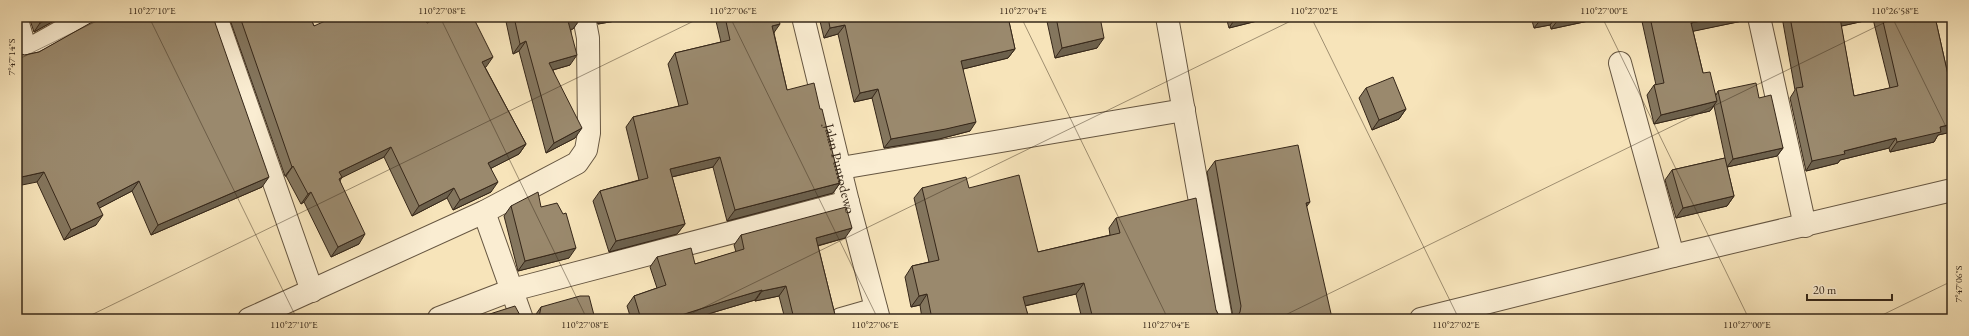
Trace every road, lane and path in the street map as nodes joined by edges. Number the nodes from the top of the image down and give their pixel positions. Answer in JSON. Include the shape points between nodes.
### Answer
{"nodes":[{"id":1,"x":87,"y":17,"type":"edge"},
{"id":2,"x":216,"y":17,"type":"edge"},
{"id":3,"x":584,"y":17,"type":"edge"},
{"id":4,"x":803,"y":17,"type":"edge"},
{"id":5,"x":1167,"y":17,"type":"edge"},
{"id":6,"x":1759,"y":17,"type":"edge"},
{"id":7,"x":17,"y":20,"type":"edge"},
{"id":8,"x":22,"y":52,"type":"edge"},
{"id":9,"x":1620,"y":63,"type":"dead end"},
{"id":10,"x":1184,"y":110,"type":"junction"},
{"id":11,"x":841,"y":168,"type":"junction"},
{"id":12,"x":1952,"y":190,"type":"edge"},
{"id":13,"x":848,"y":202,"type":"junction"},
{"id":14,"x":484,"y":212,"type":"junction"},
{"id":15,"x":1805,"y":226,"type":"junction"},
{"id":16,"x":1673,"y":256,"type":"junction"},
{"id":17,"x":512,"y":290,"type":"junction"},
{"id":18,"x":312,"y":291,"type":"junction"},
{"id":19,"x":877,"y":314,"type":"edge"},
{"id":20,"x":1445,"y":317,"type":"edge"},
{"id":21,"x":439,"y":318,"type":"edge"},
{"id":22,"x":249,"y":319,"type":"edge"},
{"id":23,"x":522,"y":319,"type":"edge"},
{"id":24,"x":841,"y":319,"type":"edge"},
{"id":25,"x":1221,"y":319,"type":"edge"},
{"id":26,"x":1421,"y":319,"type":"edge"}],
"edges":[{"from":1,"to":8,"type":"street"},
{"from":2,"to":18,"type":"street"},
{"from":3,"to":14,"type":"street","via":[[588,38],[589,133],[586,150],[577,163]]},
{"from":4,"to":11,"type":"street","name":"Jalan Puntodewo"},
{"from":5,"to":10,"type":"street"},
{"from":6,"to":15,"type":"street"},
{"from":7,"to":8,"type":"street"},
{"from":9,"to":16,"type":"street"},
{"from":10,"to":11,"type":"street"},
{"from":10,"to":25,"type":"street"},
{"from":11,"to":13,"type":"street","name":"Jalan Puntodewo"},
{"from":12,"to":15,"type":"street"},
{"from":13,"to":17,"type":"street"},
{"from":13,"to":19,"type":"street","name":"Jalan Puntodewo"},
{"from":14,"to":17,"type":"street"},
{"from":14,"to":18,"type":"street"},
{"from":15,"to":16,"type":"street"},
{"from":16,"to":20,"type":"street"},
{"from":17,"to":21,"type":"street"},
{"from":17,"to":23,"type":"street"},
{"from":18,"to":22,"type":"street"},
{"from":19,"to":24,"type":"street"},
{"from":20,"to":26,"type":"street"}]}
